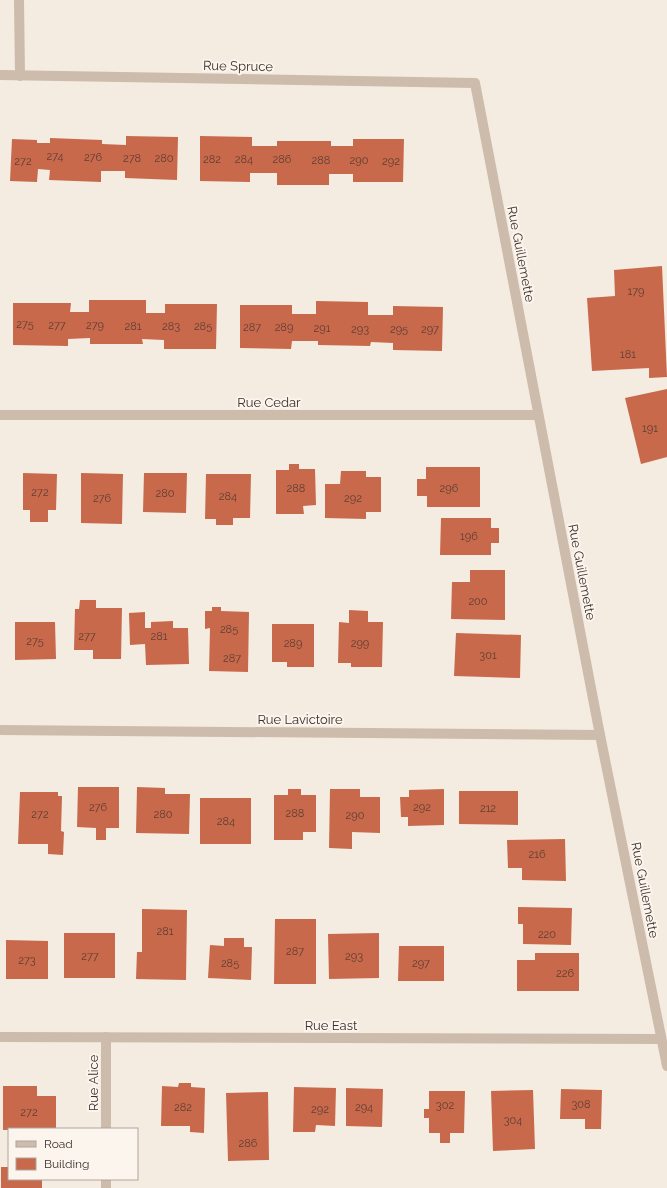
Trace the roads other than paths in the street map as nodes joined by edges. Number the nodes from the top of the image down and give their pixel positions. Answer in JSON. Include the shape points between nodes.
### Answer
{"nodes":[{"id":1,"x":19,"y":0,"type":"edge"},
{"id":2,"x":0,"y":75,"type":"edge"},
{"id":3,"x":20,"y":76,"type":"junction"},
{"id":4,"x":475,"y":83,"type":"joint"},
{"id":5,"x":0,"y":415,"type":"edge"},
{"id":6,"x":538,"y":416,"type":"junction"},
{"id":7,"x":0,"y":730,"type":"edge"},
{"id":8,"x":600,"y":735,"type":"junction"},
{"id":9,"x":0,"y":1037,"type":"edge"},
{"id":10,"x":106,"y":1037,"type":"junction"},
{"id":11,"x":661,"y":1039,"type":"junction"},
{"id":12,"x":667,"y":1066,"type":"edge"},
{"id":13,"x":106,"y":1128,"type":"edge"}],
"edges":[{"from":1,"to":3,"type":"street"},
{"from":2,"to":3,"type":"street","name":"Rue Spruce"},
{"from":3,"to":4,"type":"street","name":"Rue Spruce"},
{"from":4,"to":6,"type":"street","name":"Rue Guillemette"},
{"from":5,"to":6,"type":"street","name":"Rue Cedar"},
{"from":6,"to":8,"type":"street","name":"Rue Guillemette"},
{"from":7,"to":8,"type":"street","name":"Rue Lavictoire"},
{"from":8,"to":11,"type":"street","name":"Rue Guillemette"},
{"from":9,"to":10,"type":"street","name":"Rue East"},
{"from":10,"to":11,"type":"street","name":"Rue East"},
{"from":10,"to":13,"type":"street","name":"Rue Alice"},
{"from":11,"to":12,"type":"street","name":"Rue Guillemette"}]}
